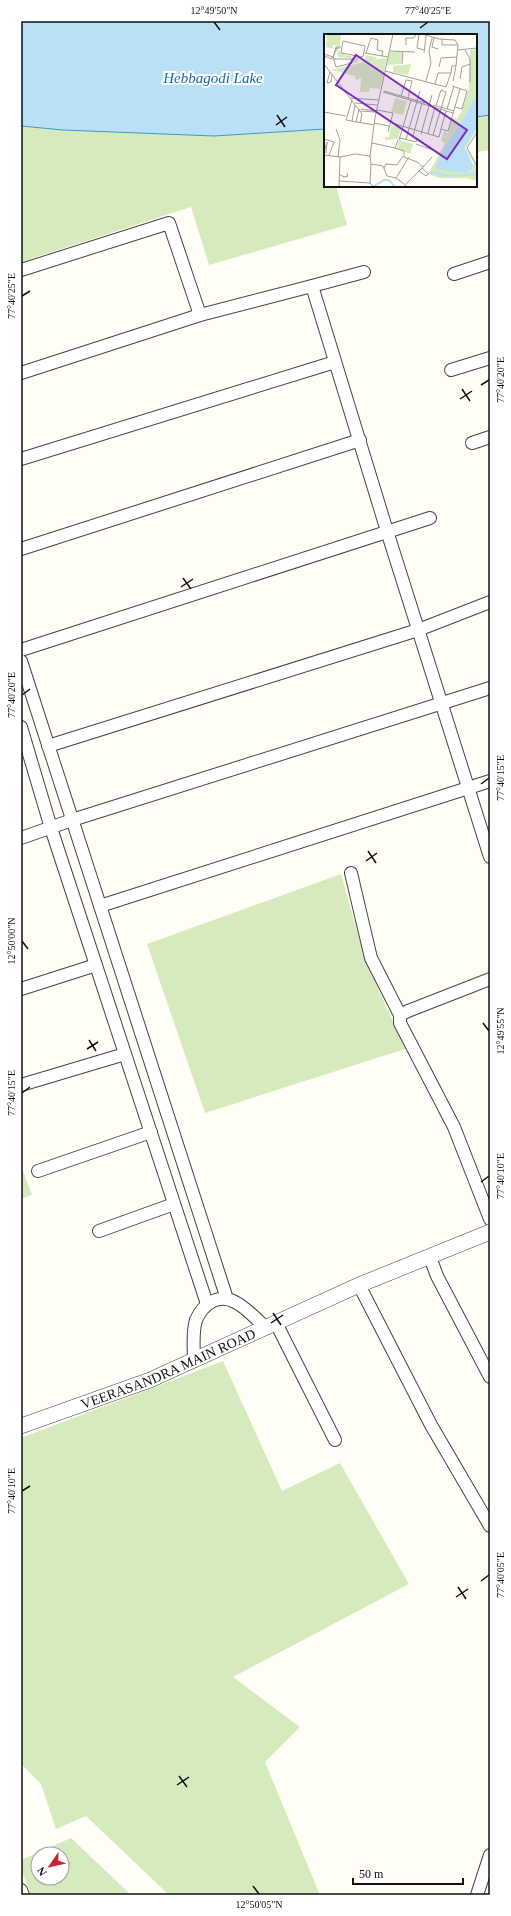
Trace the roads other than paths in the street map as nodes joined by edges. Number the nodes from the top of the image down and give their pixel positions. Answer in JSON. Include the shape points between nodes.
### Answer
{"nodes":[{"id":1,"x":490,"y":262,"type":"edge"},
{"id":2,"x":21,"y":270,"type":"edge"},
{"id":3,"x":364,"y":272,"type":"dead end"},
{"id":4,"x":454,"y":274,"type":"dead end"},
{"id":5,"x":312,"y":286,"type":"junction"},
{"id":6,"x":200,"y":315,"type":"junction"},
{"id":7,"x":490,"y":358,"type":"edge"},
{"id":8,"x":335,"y":362,"type":"junction"},
{"id":9,"x":451,"y":370,"type":"dead end"},
{"id":10,"x":21,"y":373,"type":"edge"},
{"id":11,"x":490,"y":437,"type":"edge"},
{"id":12,"x":360,"y":440,"type":"junction"},
{"id":13,"x":472,"y":443,"type":"dead end"},
{"id":14,"x":21,"y":459,"type":"edge"},
{"id":15,"x":430,"y":518,"type":"dead end"},
{"id":16,"x":387,"y":531,"type":"junction"},
{"id":17,"x":21,"y":549,"type":"edge"},
{"id":18,"x":490,"y":602,"type":"edge"},
{"id":19,"x":418,"y":630,"type":"junction"},
{"id":20,"x":21,"y":650,"type":"edge"},
{"id":21,"x":21,"y":661,"type":"edge"},
{"id":22,"x":490,"y":688,"type":"edge"},
{"id":23,"x":441,"y":704,"type":"junction"},
{"id":24,"x":21,"y":727,"type":"edge"},
{"id":25,"x":24,"y":745,"type":"edge"},
{"id":26,"x":48,"y":746,"type":"junction"},
{"id":27,"x":490,"y":781,"type":"edge"},
{"id":28,"x":468,"y":788,"type":"junction"},
{"id":29,"x":72,"y":820,"type":"junction"},
{"id":30,"x":51,"y":828,"type":"junction"},
{"id":31,"x":21,"y":838,"type":"edge"},
{"id":32,"x":490,"y":857,"type":"edge"},
{"id":33,"x":351,"y":873,"type":"dead end"},
{"id":34,"x":100,"y":906,"type":"junction"},
{"id":35,"x":96,"y":964,"type":"junction"},
{"id":36,"x":490,"y":979,"type":"edge"},
{"id":37,"x":21,"y":989,"type":"edge"},
{"id":38,"x":400,"y":1015,"type":"junction"},
{"id":39,"x":125,"y":1054,"type":"junction"},
{"id":40,"x":21,"y":1085,"type":"edge"},
{"id":41,"x":151,"y":1132,"type":"junction"},
{"id":42,"x":38,"y":1170,"type":"dead end"},
{"id":43,"x":174,"y":1204,"type":"junction"},
{"id":44,"x":198,"y":1210,"type":"junction"},
{"id":45,"x":178,"y":1216,"type":"junction"},
{"id":46,"x":490,"y":1219,"type":"edge"},
{"id":47,"x":99,"y":1231,"type":"dead end"},
{"id":48,"x":490,"y":1232,"type":"edge"},
{"id":49,"x":430,"y":1257,"type":"junction"},
{"id":50,"x":359,"y":1285,"type":"junction"},
{"id":51,"x":227,"y":1299,"type":"junction"},
{"id":52,"x":207,"y":1304,"type":"junction"},
{"id":53,"x":271,"y":1326,"type":"junction"},
{"id":54,"x":194,"y":1361,"type":"junction"},
{"id":55,"x":490,"y":1377,"type":"edge"},
{"id":56,"x":21,"y":1426,"type":"edge"},
{"id":57,"x":335,"y":1440,"type":"dead end"},
{"id":58,"x":490,"y":1526,"type":"edge"},
{"id":59,"x":490,"y":1855,"type":"edge"},
{"id":60,"x":21,"y":1890,"type":"edge"},
{"id":61,"x":23,"y":1895,"type":"edge"},
{"id":62,"x":478,"y":1895,"type":"edge"}],
"edges":[{"from":1,"to":4,"type":"street"},
{"from":2,"to":6,"type":"street","via":[[169,223]]},
{"from":3,"to":5,"type":"street"},
{"from":5,"to":6,"type":"street"},
{"from":5,"to":8,"type":"street"},
{"from":6,"to":10,"type":"street"},
{"from":7,"to":9,"type":"street"},
{"from":8,"to":12,"type":"street"},
{"from":8,"to":14,"type":"street"},
{"from":11,"to":13,"type":"street"},
{"from":12,"to":16,"type":"street"},
{"from":12,"to":17,"type":"street"},
{"from":15,"to":16,"type":"street"},
{"from":16,"to":19,"type":"street"},
{"from":16,"to":20,"type":"street"},
{"from":18,"to":19,"type":"street"},
{"from":19,"to":23,"type":"street"},
{"from":19,"to":26,"type":"street"},
{"from":21,"to":26,"type":"street"},
{"from":22,"to":23,"type":"street"},
{"from":23,"to":28,"type":"street"},
{"from":23,"to":29,"type":"street"},
{"from":24,"to":25,"type":"street"},
{"from":25,"to":30,"type":"street"},
{"from":26,"to":29,"type":"street"},
{"from":27,"to":28,"type":"street"},
{"from":28,"to":32,"type":"street"},
{"from":28,"to":34,"type":"street"},
{"from":29,"to":30,"type":"street"},
{"from":29,"to":34,"type":"street"},
{"from":30,"to":31,"type":"street"},
{"from":30,"to":35,"type":"street"},
{"from":33,"to":38,"type":"street","via":[[371,958]]},
{"from":34,"to":44,"type":"street"},
{"from":35,"to":37,"type":"street"},
{"from":35,"to":39,"type":"street"},
{"from":36,"to":38,"type":"street"},
{"from":38,"to":46,"type":"street","via":[[400,1023],[454,1127]]},
{"from":39,"to":40,"type":"street"},
{"from":39,"to":41,"type":"street"},
{"from":41,"to":42,"type":"street"},
{"from":41,"to":43,"type":"street"},
{"from":43,"to":45,"type":"street"},
{"from":43,"to":47,"type":"street"},
{"from":44,"to":45,"type":"street"},
{"from":44,"to":51,"type":"street"},
{"from":45,"to":52,"type":"street"},
{"from":48,"to":49,"type":"street","name":"VEERASANDRA MAIN ROAD"},
{"from":49,"to":50,"type":"street","name":"VEERASANDRA MAIN ROAD"},
{"from":49,"to":55,"type":"street","via":[[437,1276]]},
{"from":50,"to":53,"type":"street","name":"VEERASANDRA MAIN ROAD"},
{"from":50,"to":58,"type":"street","via":[[431,1425]]},
{"from":51,"to":52,"type":"street","via":[[220,1298]]},
{"from":51,"to":53,"type":"street"},
{"from":52,"to":54,"type":"street","via":[[196,1321]]},
{"from":53,"to":54,"type":"street","name":"VEERASANDRA MAIN ROAD"},
{"from":53,"to":57,"type":"street"},
{"from":54,"to":56,"type":"street","name":"VEERASANDRA MAIN ROAD","via":[[150,1380]]},
{"from":59,"to":62,"type":"street"},
{"from":60,"to":61,"type":"street"}]}
